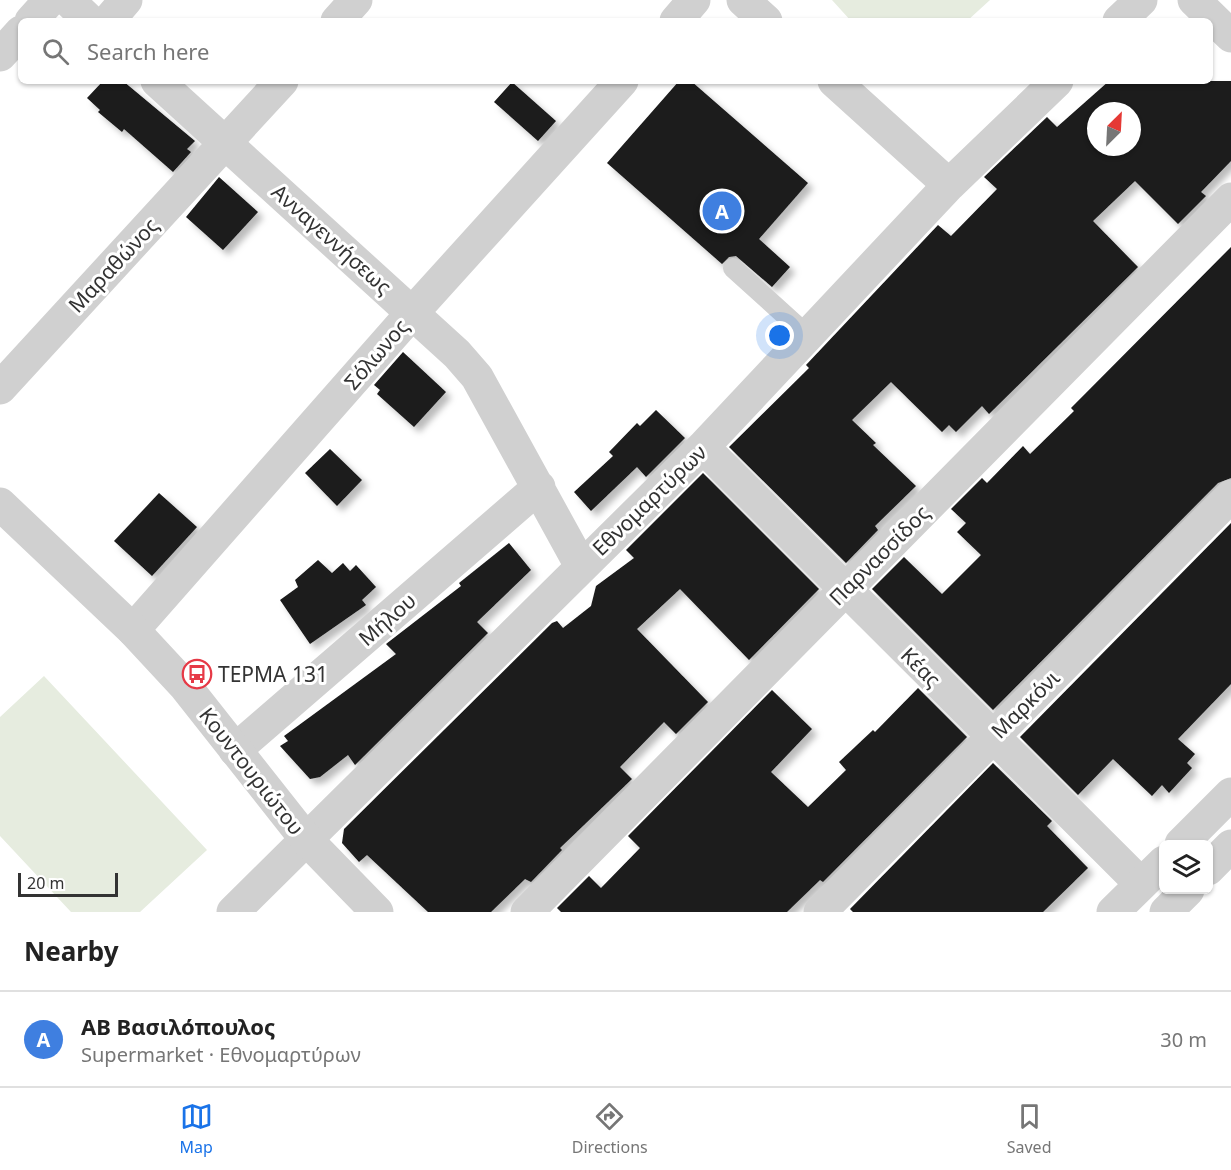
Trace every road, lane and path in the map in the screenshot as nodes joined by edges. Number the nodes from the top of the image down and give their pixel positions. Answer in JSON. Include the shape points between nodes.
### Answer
{"nodes":[{"id":1,"x":50,"y":0,"type":"edge"},
{"id":2,"x":68,"y":0,"type":"edge"},
{"id":3,"x":126,"y":0,"type":"edge"},
{"id":4,"x":356,"y":0,"type":"edge"},
{"id":5,"x":694,"y":0,"type":"edge"},
{"id":6,"x":743,"y":0,"type":"edge"},
{"id":7,"x":1141,"y":0,"type":"edge"},
{"id":8,"x":1194,"y":0,"type":"edge"},
{"id":9,"x":34,"y":18,"type":"edge"},
{"id":10,"x":87,"y":18,"type":"edge"},
{"id":11,"x":111,"y":18,"type":"edge"},
{"id":12,"x":340,"y":18,"type":"edge"},
{"id":13,"x":679,"y":18,"type":"edge"},
{"id":14,"x":763,"y":18,"type":"edge"},
{"id":15,"x":1122,"y":18,"type":"edge"},
{"id":16,"x":1212,"y":18,"type":"edge"},
{"id":17,"x":1213,"y":18,"type":"edge"},
{"id":18,"x":18,"y":35,"type":"edge"},
{"id":19,"x":1231,"y":36,"type":"edge"},
{"id":20,"x":0,"y":55,"type":"edge"},
{"id":21,"x":160,"y":84,"type":"edge"},
{"id":22,"x":279,"y":84,"type":"edge"},
{"id":23,"x":619,"y":84,"type":"edge"},
{"id":24,"x":837,"y":84,"type":"edge"},
{"id":25,"x":1054,"y":84,"type":"edge"},
{"id":26,"x":226,"y":142,"type":"junction"},
{"id":27,"x":949,"y":185,"type":"junction"},
{"id":28,"x":1231,"y":199,"type":"edge"},
{"id":29,"x":733,"y":268,"type":"dead end"},
{"id":30,"x":413,"y":312,"type":"junction"},
{"id":31,"x":808,"y":336,"type":"junction"},
{"id":32,"x":0,"y":388,"type":"edge"},
{"id":33,"x":703,"y":447,"type":"junction"},
{"id":34,"x":539,"y":487,"type":"junction"},
{"id":35,"x":1231,"y":496,"type":"edge"},
{"id":36,"x":0,"y":504,"type":"edge"},
{"id":37,"x":581,"y":566,"type":"junction"},
{"id":38,"x":844,"y":591,"type":"junction"},
{"id":39,"x":134,"y":630,"type":"junction"},
{"id":40,"x":992,"y":738,"type":"junction"},
{"id":41,"x":235,"y":750,"type":"junction"},
{"id":42,"x":1231,"y":794,"type":"edge"},
{"id":43,"x":305,"y":838,"type":"junction"},
{"id":44,"x":1185,"y":840,"type":"edge"},
{"id":45,"x":1231,"y":846,"type":"edge"},
{"id":46,"x":1213,"y":865,"type":"edge"},
{"id":47,"x":1159,"y":867,"type":"edge"},
{"id":48,"x":1141,"y":884,"type":"junction"},
{"id":49,"x":1184,"y":894,"type":"edge"},
{"id":50,"x":233,"y":912,"type":"edge"},
{"id":51,"x":377,"y":912,"type":"edge"},
{"id":52,"x":527,"y":912,"type":"edge"},
{"id":53,"x":820,"y":912,"type":"edge"},
{"id":54,"x":1113,"y":912,"type":"edge"},
{"id":55,"x":1166,"y":912,"type":"edge"}],
"edges":[{"from":1,"to":9,"type":"street"},
{"from":2,"to":10,"type":"street"},
{"from":3,"to":11,"type":"street"},
{"from":4,"to":12,"type":"street"},
{"from":5,"to":13,"type":"street"},
{"from":6,"to":14,"type":"street"},
{"from":7,"to":15,"type":"street"},
{"from":8,"to":16,"type":"street"},
{"from":17,"to":19,"type":"street"},
{"from":18,"to":20,"type":"street"},
{"from":21,"to":26,"type":"street","name":"Ανναγεννήσεως"},
{"from":22,"to":26,"type":"street","name":"Μαραθώνος"},
{"from":23,"to":30,"type":"street","name":"Σόλωνος"},
{"from":24,"to":27,"type":"street"},
{"from":25,"to":27,"type":"street","name":"Εθνομαρτύρων"},
{"from":26,"to":30,"type":"street","name":"Ανναγεννήσεως"},
{"from":26,"to":32,"type":"street","name":"Μαραθώνος"},
{"from":27,"to":31,"type":"street","name":"Εθνομαρτύρων"},
{"from":28,"to":38,"type":"street","name":"Παρνασσίδος"},
{"from":29,"to":31,"type":"lane"},
{"from":30,"to":34,"type":"street","name":"Ανναγεννήσεως","via":[[477,377]]},
{"from":30,"to":39,"type":"street","name":"Σόλωνος"},
{"from":31,"to":33,"type":"street","name":"Εθνομαρτύρων"},
{"from":33,"to":37,"type":"street","name":"Εθνομαρτύρων"},
{"from":33,"to":38,"type":"street","name":"Κέας"},
{"from":34,"to":37,"type":"street","name":"Ανναγεννήσεως"},
{"from":34,"to":41,"type":"street","name":"Μήλου"},
{"from":35,"to":40,"type":"street","name":"Μαρκόνι"},
{"from":36,"to":39,"type":"street","name":"Κουντουριώτου"},
{"from":37,"to":43,"type":"street","name":"Εθνομαρτύρων"},
{"from":38,"to":40,"type":"street","name":"Κέας"},
{"from":38,"to":52,"type":"street","name":"Παρνασσίδος"},
{"from":39,"to":41,"type":"street","name":"Κουντουριώτου"},
{"from":40,"to":48,"type":"street","name":"Κέας"},
{"from":40,"to":53,"type":"street","name":"Μαρκόνι"},
{"from":41,"to":43,"type":"street","name":"Κουντουριώτου"},
{"from":42,"to":44,"type":"street"},
{"from":43,"to":50,"type":"street","name":"Εθνομαρτύρων"},
{"from":43,"to":51,"type":"street","name":"Κουντουριώτου"},
{"from":45,"to":46,"type":"street"},
{"from":47,"to":48,"type":"street"},
{"from":48,"to":54,"type":"street"},
{"from":49,"to":55,"type":"street"}]}
